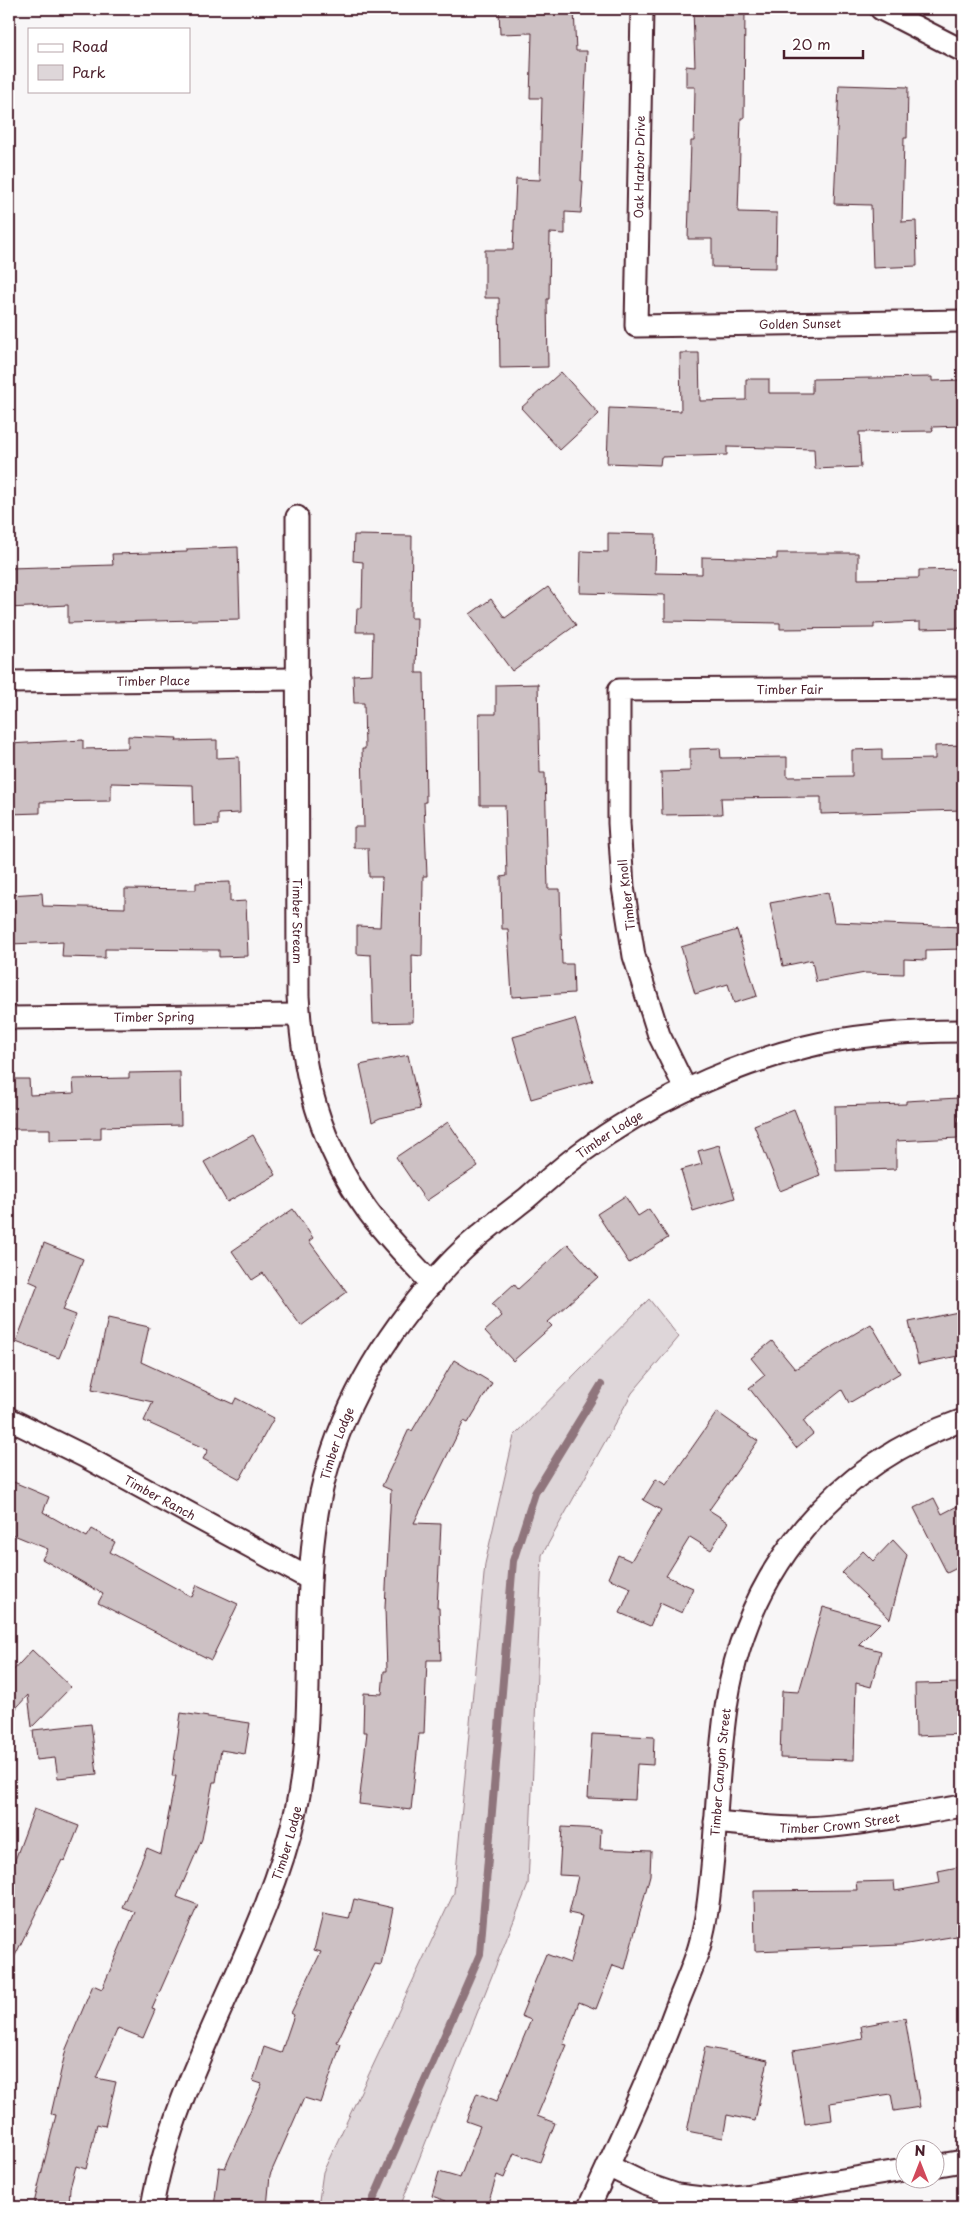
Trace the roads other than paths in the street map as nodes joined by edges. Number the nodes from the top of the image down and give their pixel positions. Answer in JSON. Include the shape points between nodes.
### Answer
{"nodes":[{"id":1,"x":642,"y":9,"type":"edge"},
{"id":2,"x":881,"y":9,"type":"edge"},
{"id":3,"x":963,"y":51,"type":"edge"},
{"id":4,"x":963,"y":321,"type":"edge"},
{"id":5,"x":636,"y":326,"type":"joint"},
{"id":6,"x":297,"y":517,"type":"dead end"},
{"id":7,"x":298,"y":679,"type":"junction"},
{"id":8,"x":9,"y":682,"type":"edge"},
{"id":9,"x":963,"y":688,"type":"edge"},
{"id":10,"x":619,"y":690,"type":"joint"},
{"id":11,"x":300,"y":1015,"type":"junction"},
{"id":12,"x":9,"y":1018,"type":"edge"},
{"id":13,"x":963,"y":1031,"type":"edge"},
{"id":14,"x":686,"y":1090,"type":"junction"},
{"id":15,"x":432,"y":1284,"type":"junction"},
{"id":16,"x":9,"y":1419,"type":"edge"},
{"id":17,"x":963,"y":1420,"type":"edge"},
{"id":18,"x":310,"y":1579,"type":"junction"},
{"id":19,"x":963,"y":1806,"type":"edge"},
{"id":20,"x":716,"y":1822,"type":"junction"},
{"id":21,"x":963,"y":2161,"type":"edge"},
{"id":22,"x":944,"y":2164,"type":"edge"},
{"id":23,"x":608,"y":2166,"type":"junction"},
{"id":24,"x":894,"y":2172,"type":"edge"},
{"id":25,"x":152,"y":2207,"type":"edge"},
{"id":26,"x":589,"y":2207,"type":"edge"}],
"edges":[{"from":1,"to":5,"type":"street","name":"Oak Harbor Drive"},
{"from":2,"to":3,"type":"street"},
{"from":4,"to":5,"type":"street","name":"Golden Sunset"},
{"from":6,"to":7,"type":"street","name":"Timber Stream"},
{"from":7,"to":8,"type":"street","name":"Timber Place"},
{"from":7,"to":11,"type":"street","name":"Timber Stream"},
{"from":9,"to":10,"type":"street","name":"Timber Fair"},
{"from":10,"to":14,"type":"street","name":"Timber Knoll","via":[[619,823],[623,887],[634,956],[659,1035]]},
{"from":11,"to":12,"type":"street","name":"Timber Spring"},
{"from":11,"to":15,"type":"street","name":"Timber Stream","via":[[306,1072],[316,1109],[347,1179],[368,1210]]},
{"from":13,"to":14,"type":"street","name":"Timber Lodge","via":[[912,1031],[805,1046]]},
{"from":14,"to":15,"type":"street","name":"Timber Lodge","via":[[582,1152],[478,1237],[448,1264]]},
{"from":15,"to":18,"type":"street","name":"Timber Lodge","via":[[375,1359],[352,1401],[334,1445],[321,1491]]},
{"from":16,"to":18,"type":"street","name":"Timber Ranch","via":[[84,1456]]},
{"from":17,"to":20,"type":"street","name":"Timber Canyon Street","via":[[911,1442],[848,1483],[820,1509],[779,1560],[746,1628],[735,1665],[727,1702]]},
{"from":18,"to":25,"type":"street","name":"Timber Lodge","via":[[310,1681],[306,1746],[296,1809],[280,1871],[174,2124]]},
{"from":19,"to":20,"type":"street","name":"Timber Crown Street","via":[[805,1828]]},
{"from":20,"to":23,"type":"street","name":"Timber Canyon Street","via":[[708,1909],[700,1945],[665,2039]]},
{"from":21,"to":22,"type":"street"},
{"from":23,"to":24,"type":"street","via":[[678,2195],[711,2199]]},
{"from":23,"to":26,"type":"street","name":"Timber Canyon Street"}]}
